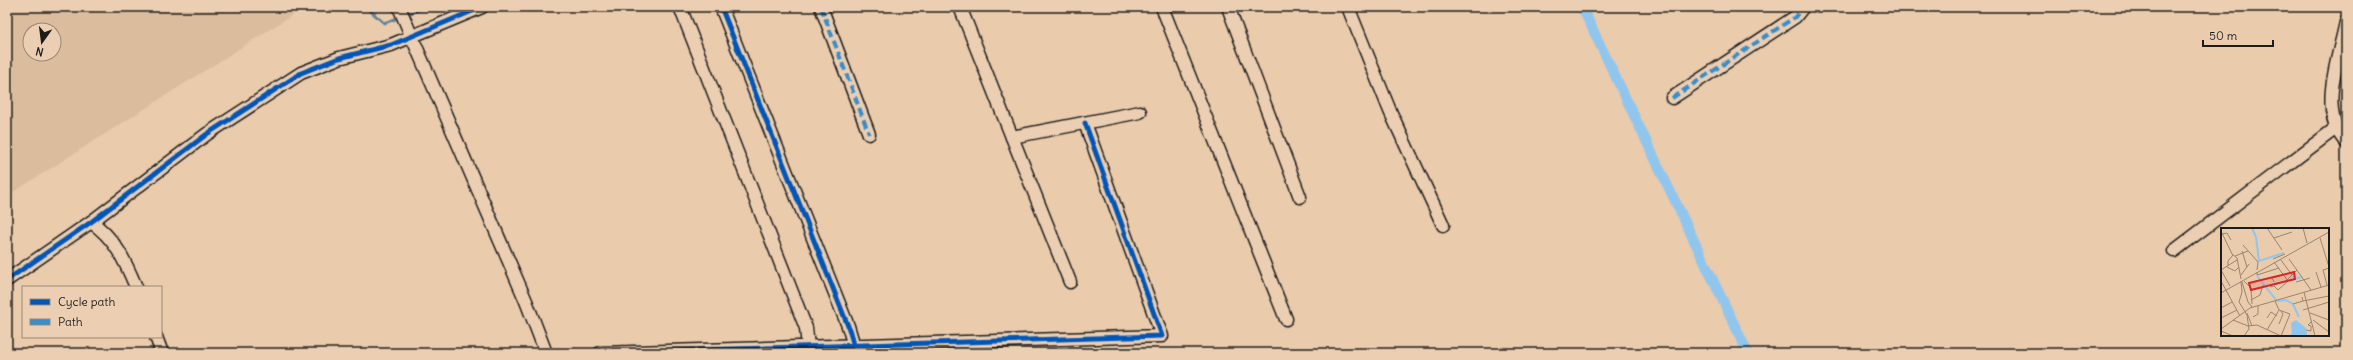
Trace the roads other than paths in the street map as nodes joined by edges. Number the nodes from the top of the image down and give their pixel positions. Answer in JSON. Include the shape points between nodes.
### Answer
{"nodes":[{"id":1,"x":482,"y":7,"type":"edge"},
{"id":2,"x":680,"y":7,"type":"edge"},
{"id":3,"x":721,"y":7,"type":"edge"},
{"id":4,"x":821,"y":7,"type":"edge"},
{"id":5,"x":960,"y":7,"type":"edge"},
{"id":6,"x":1162,"y":7,"type":"edge"},
{"id":7,"x":1228,"y":7,"type":"edge"},
{"id":8,"x":1348,"y":7,"type":"edge"},
{"id":9,"x":1803,"y":7,"type":"edge"},
{"id":10,"x":402,"y":15,"type":"edge"},
{"id":11,"x":2346,"y":22,"type":"edge"},
{"id":12,"x":413,"y":36,"type":"junction"},
{"id":13,"x":1672,"y":98,"type":"dead end"},
{"id":14,"x":1140,"y":112,"type":"dead end"},
{"id":15,"x":1085,"y":123,"type":"junction"},
{"id":16,"x":2336,"y":128,"type":"junction"},
{"id":17,"x":869,"y":134,"type":"dead end"},
{"id":18,"x":1012,"y":137,"type":"junction"},
{"id":19,"x":2346,"y":142,"type":"edge"},
{"id":20,"x":1300,"y":197,"type":"dead end"},
{"id":21,"x":91,"y":222,"type":"junction"},
{"id":22,"x":1443,"y":225,"type":"dead end"},
{"id":23,"x":2174,"y":251,"type":"dead end"},
{"id":24,"x":7,"y":280,"type":"edge"},
{"id":25,"x":1070,"y":282,"type":"dead end"},
{"id":26,"x":136,"y":286,"type":"edge"},
{"id":27,"x":1286,"y":319,"type":"dead end"},
{"id":28,"x":156,"y":338,"type":"edge"},
{"id":29,"x":854,"y":346,"type":"junction"},
{"id":30,"x":808,"y":347,"type":"junction"},
{"id":31,"x":162,"y":353,"type":"edge"},
{"id":32,"x":546,"y":353,"type":"edge"},
{"id":33,"x":600,"y":353,"type":"edge"}],
"edges":[{"from":1,"to":12,"type":"street"},
{"from":2,"to":30,"type":"street","via":[[806,328]]},
{"from":3,"to":29,"type":"street"},
{"from":4,"to":17,"type":"street"},
{"from":5,"to":18,"type":"street"},
{"from":6,"to":27,"type":"street"},
{"from":7,"to":20,"type":"street"},
{"from":8,"to":22,"type":"street","via":[[1390,111]]},
{"from":9,"to":13,"type":"street","via":[[1795,17]]},
{"from":10,"to":12,"type":"street"},
{"from":11,"to":16,"type":"street","via":[[2331,97],[2331,114]]},
{"from":12,"to":21,"type":"street","via":[[391,45],[339,58],[301,73],[207,134]]},
{"from":12,"to":32,"type":"street"},
{"from":14,"to":15,"type":"street"},
{"from":15,"to":18,"type":"street"},
{"from":15,"to":29,"type":"street","via":[[1162,336]]},
{"from":16,"to":19,"type":"street"},
{"from":16,"to":23,"type":"street"},
{"from":18,"to":25,"type":"street"},
{"from":21,"to":24,"type":"street"},
{"from":21,"to":26,"type":"street","via":[[115,244]]},
{"from":28,"to":31,"type":"street"},
{"from":29,"to":30,"type":"street"},
{"from":30,"to":33,"type":"street"}]}
